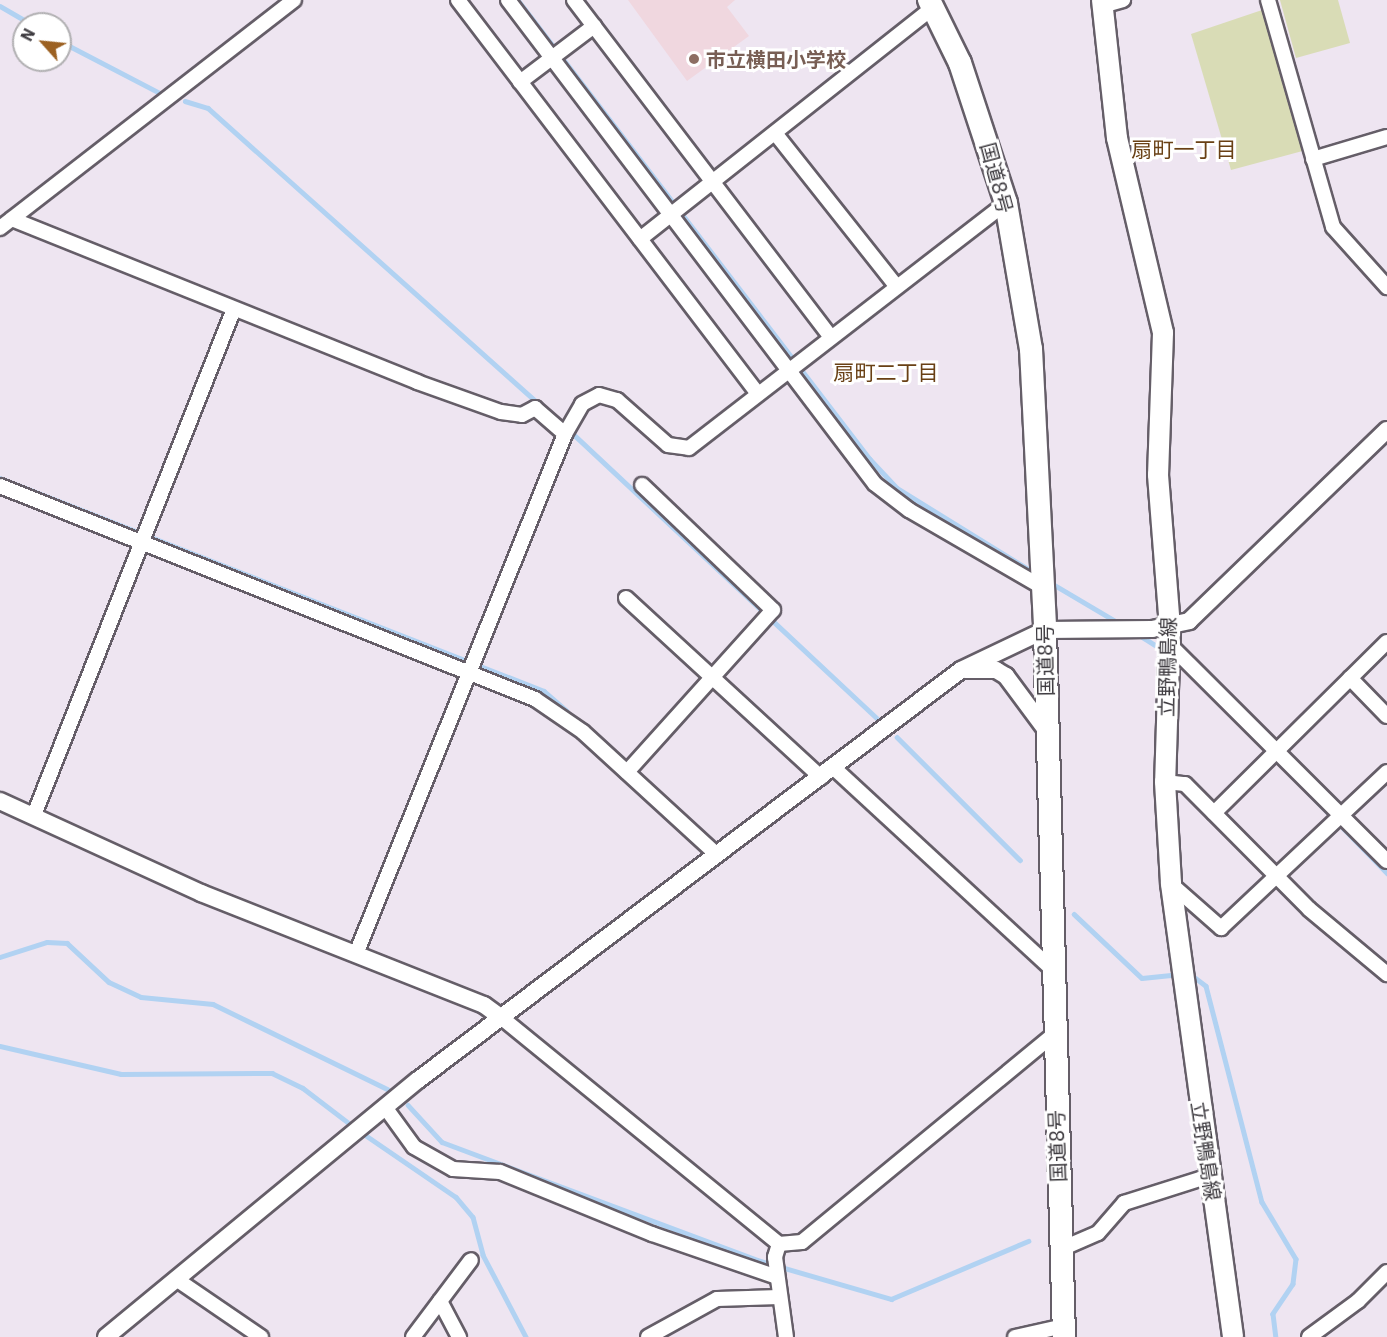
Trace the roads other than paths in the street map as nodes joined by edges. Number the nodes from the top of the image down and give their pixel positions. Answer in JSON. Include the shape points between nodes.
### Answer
{"nodes":[{"id":1,"x":294,"y":0,"type":"edge"},
{"id":2,"x":458,"y":0,"type":"edge"},
{"id":3,"x":508,"y":0,"type":"edge"},
{"id":4,"x":574,"y":0,"type":"edge"},
{"id":5,"x":1123,"y":0,"type":"edge"},
{"id":6,"x":1268,"y":0,"type":"edge"},
{"id":7,"x":1102,"y":3,"type":"edge"},
{"id":8,"x":931,"y":4,"type":"edge"},
{"id":9,"x":594,"y":26,"type":"junction"},
{"id":10,"x":552,"y":58,"type":"junction"},
{"id":11,"x":520,"y":82,"type":"junction"},
{"id":12,"x":775,"y":133,"type":"junction"},
{"id":13,"x":1387,"y":137,"type":"edge"},
{"id":14,"x":1313,"y":159,"type":"junction"},
{"id":15,"x":713,"y":181,"type":"junction"},
{"id":16,"x":1006,"y":203,"type":"junction"},
{"id":17,"x":671,"y":214,"type":"junction"},
{"id":18,"x":12,"y":219,"type":"junction"},
{"id":19,"x":0,"y":228,"type":"edge"},
{"id":20,"x":640,"y":239,"type":"junction"},
{"id":21,"x":897,"y":287,"type":"junction"},
{"id":22,"x":1387,"y":287,"type":"edge"},
{"id":23,"x":233,"y":311,"type":"junction"},
{"id":24,"x":831,"y":337,"type":"junction"},
{"id":25,"x":788,"y":369,"type":"junction"},
{"id":26,"x":757,"y":392,"type":"junction"},
{"id":27,"x":568,"y":427,"type":"junction"},
{"id":28,"x":1387,"y":430,"type":"edge"},
{"id":29,"x":642,"y":485,"type":"dead end"},
{"id":30,"x":0,"y":486,"type":"edge"},
{"id":31,"x":144,"y":535,"type":"junction"},
{"id":32,"x":1042,"y":587,"type":"junction"},
{"id":33,"x":626,"y":598,"type":"dead end"},
{"id":34,"x":1045,"y":630,"type":"junction"},
{"id":35,"x":1170,"y":636,"type":"junction"},
{"id":36,"x":1387,"y":642,"type":"edge"},
{"id":37,"x":472,"y":666,"type":"junction"},
{"id":38,"x":961,"y":670,"type":"junction"},
{"id":39,"x":712,"y":677,"type":"junction"},
{"id":40,"x":1350,"y":678,"type":"junction"},
{"id":41,"x":1387,"y":716,"type":"edge"},
{"id":42,"x":1046,"y":730,"type":"junction"},
{"id":43,"x":1272,"y":754,"type":"junction"},
{"id":44,"x":1387,"y":771,"type":"edge"},
{"id":45,"x":627,"y":772,"type":"junction"},
{"id":46,"x":828,"y":773,"type":"junction"},
{"id":47,"x":1165,"y":782,"type":"junction"},
{"id":48,"x":0,"y":801,"type":"edge"},
{"id":49,"x":1214,"y":813,"type":"junction"},
{"id":50,"x":34,"y":815,"type":"junction"},
{"id":51,"x":1337,"y":820,"type":"junction"},
{"id":52,"x":716,"y":854,"type":"junction"},
{"id":53,"x":1387,"y":861,"type":"edge"},
{"id":54,"x":1278,"y":878,"type":"junction"},
{"id":55,"x":1171,"y":884,"type":"junction"},
{"id":56,"x":357,"y":954,"type":"junction"},
{"id":57,"x":1050,"y":967,"type":"junction"},
{"id":58,"x":1387,"y":974,"type":"edge"},
{"id":59,"x":502,"y":1018,"type":"junction"},
{"id":60,"x":1052,"y":1036,"type":"junction"},
{"id":61,"x":385,"y":1107,"type":"junction"},
{"id":62,"x":1209,"y":1176,"type":"junction"},
{"id":63,"x":779,"y":1244,"type":"junction"},
{"id":64,"x":1061,"y":1249,"type":"junction"},
{"id":65,"x":471,"y":1260,"type":"dead end"},
{"id":66,"x":1387,"y":1272,"type":"edge"},
{"id":67,"x":777,"y":1277,"type":"junction"},
{"id":68,"x":176,"y":1279,"type":"junction"},
{"id":69,"x":779,"y":1297,"type":"junction"},
{"id":70,"x":440,"y":1301,"type":"junction"},
{"id":71,"x":1064,"y":1332,"type":"edge"},
{"id":72,"x":106,"y":1337,"type":"edge"},
{"id":73,"x":261,"y":1337,"type":"edge"},
{"id":74,"x":413,"y":1337,"type":"edge"},
{"id":75,"x":459,"y":1337,"type":"edge"},
{"id":76,"x":648,"y":1337,"type":"edge"},
{"id":77,"x":786,"y":1337,"type":"edge"},
{"id":78,"x":1016,"y":1337,"type":"edge"},
{"id":79,"x":1233,"y":1337,"type":"edge"},
{"id":80,"x":1309,"y":1337,"type":"edge"}],
"edges":[{"from":1,"to":18,"type":"street"},
{"from":2,"to":11,"type":"street"},
{"from":3,"to":10,"type":"street"},
{"from":4,"to":9,"type":"street"},
{"from":5,"to":7,"type":"street"},
{"from":6,"to":14,"type":"street"},
{"from":7,"to":35,"type":"main road","name":"立野鴨島線","via":[[1117,138],[1163,333],[1158,475]]},
{"from":8,"to":12,"type":"street"},
{"from":8,"to":16,"type":"highway","name":"国道8号","via":[[964,74]]},
{"from":9,"to":10,"type":"street"},
{"from":9,"to":15,"type":"street"},
{"from":10,"to":11,"type":"street"},
{"from":10,"to":17,"type":"street"},
{"from":11,"to":20,"type":"street"},
{"from":12,"to":15,"type":"street"},
{"from":12,"to":21,"type":"street"},
{"from":13,"to":14,"type":"street"},
{"from":14,"to":22,"type":"street","via":[[1333,227]]},
{"from":15,"to":17,"type":"street"},
{"from":15,"to":24,"type":"street"},
{"from":16,"to":21,"type":"street"},
{"from":16,"to":32,"type":"highway","name":"国道8号","via":[[1031,349]]},
{"from":17,"to":20,"type":"street"},
{"from":17,"to":25,"type":"street"},
{"from":18,"to":19,"type":"street"},
{"from":18,"to":23,"type":"street"},
{"from":20,"to":26,"type":"street"},
{"from":21,"to":24,"type":"street"},
{"from":23,"to":27,"type":"street","via":[[501,412],[522,415],[535,408]]},
{"from":23,"to":31,"type":"street"},
{"from":24,"to":25,"type":"street"},
{"from":25,"to":26,"type":"street"},
{"from":25,"to":32,"type":"street","via":[[875,484],[909,510]]},
{"from":26,"to":27,"type":"street","via":[[689,448],[668,445],[617,400],[599,395],[582,404]]},
{"from":27,"to":37,"type":"street"},
{"from":28,"to":35,"type":"street","via":[[1205,608]]},
{"from":29,"to":39,"type":"street","via":[[773,610]]},
{"from":30,"to":31,"type":"street"},
{"from":31,"to":37,"type":"street"},
{"from":31,"to":50,"type":"street"},
{"from":32,"to":34,"type":"highway","name":"国道8号"},
{"from":33,"to":39,"type":"street"},
{"from":34,"to":35,"type":"street"},
{"from":34,"to":38,"type":"street"},
{"from":34,"to":42,"type":"highway","name":"国道8号"},
{"from":35,"to":43,"type":"street"},
{"from":35,"to":47,"type":"main road","name":"立野鴨島線"},
{"from":36,"to":40,"type":"street"},
{"from":37,"to":45,"type":"street","via":[[535,699]]},
{"from":37,"to":56,"type":"street"},
{"from":38,"to":42,"type":"street","via":[[996,670],[1006,676]]},
{"from":38,"to":46,"type":"street"},
{"from":39,"to":45,"type":"street"},
{"from":39,"to":46,"type":"street"},
{"from":40,"to":41,"type":"street"},
{"from":40,"to":43,"type":"street"},
{"from":42,"to":57,"type":"highway","name":"国道8号"},
{"from":43,"to":49,"type":"street"},
{"from":43,"to":51,"type":"street"},
{"from":44,"to":51,"type":"street"},
{"from":45,"to":52,"type":"street"},
{"from":46,"to":52,"type":"street"},
{"from":46,"to":57,"type":"street"},
{"from":47,"to":49,"type":"street","via":[[1185,784]]},
{"from":47,"to":55,"type":"main road","name":"立野鴨島線"},
{"from":48,"to":50,"type":"street"},
{"from":49,"to":54,"type":"street"},
{"from":50,"to":56,"type":"street","via":[[201,893]]},
{"from":51,"to":53,"type":"street"},
{"from":51,"to":54,"type":"street"},
{"from":52,"to":59,"type":"street"},
{"from":54,"to":55,"type":"street","via":[[1221,928]]},
{"from":54,"to":58,"type":"street"},
{"from":55,"to":62,"type":"main road","name":"立野鴨島線","via":[[1177,956]]},
{"from":56,"to":59,"type":"street","via":[[484,1005]]},
{"from":57,"to":60,"type":"highway","name":"国道8号"},
{"from":59,"to":61,"type":"street"},
{"from":59,"to":63,"type":"street"},
{"from":60,"to":63,"type":"street","via":[[802,1242]]},
{"from":60,"to":64,"type":"highway","name":"国道8号"},
{"from":61,"to":67,"type":"street","via":[[414,1147],[453,1169],[500,1172],[652,1234]]},
{"from":61,"to":68,"type":"street"},
{"from":62,"to":64,"type":"street","via":[[1124,1203],[1098,1233]]},
{"from":62,"to":79,"type":"main road","name":"立野鴨島線"},
{"from":63,"to":67,"type":"street"},
{"from":64,"to":71,"type":"highway","name":"国道8号"},
{"from":65,"to":70,"type":"street"},
{"from":66,"to":80,"type":"street","via":[[1358,1301]]},
{"from":67,"to":69,"type":"street"},
{"from":68,"to":72,"type":"street"},
{"from":68,"to":73,"type":"street"},
{"from":69,"to":76,"type":"street","via":[[717,1299]]},
{"from":69,"to":77,"type":"street"},
{"from":70,"to":74,"type":"street"},
{"from":70,"to":75,"type":"street"},
{"from":71,"to":78,"type":"street"}]}
